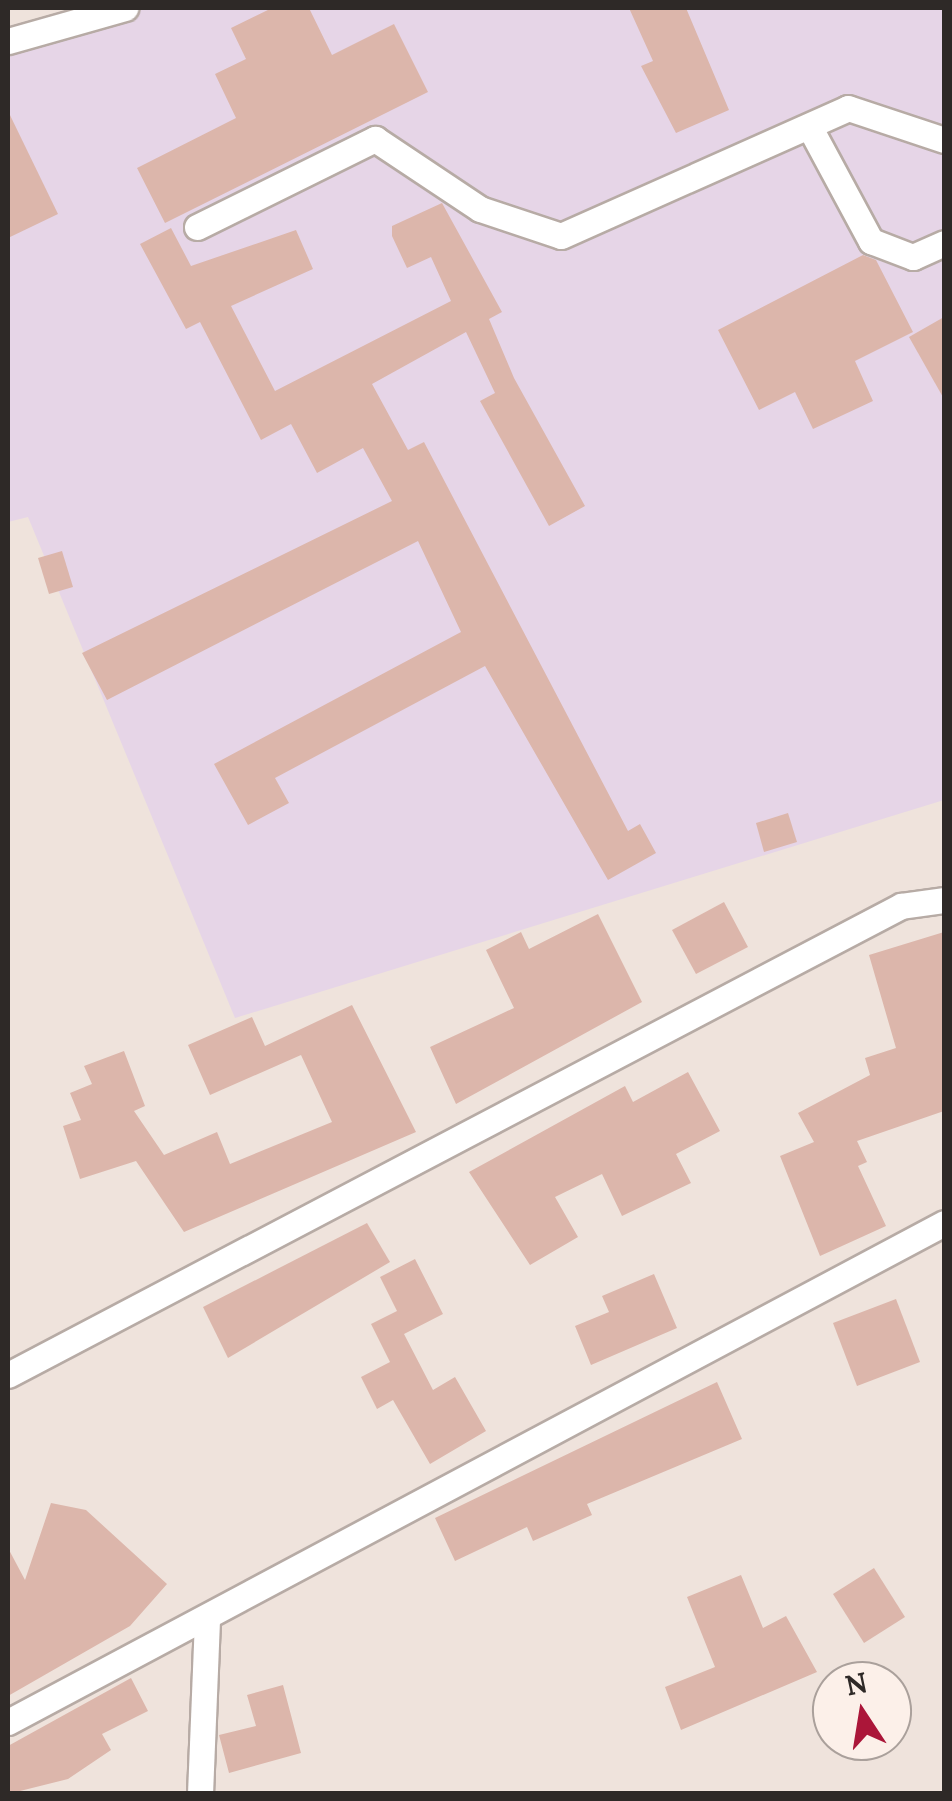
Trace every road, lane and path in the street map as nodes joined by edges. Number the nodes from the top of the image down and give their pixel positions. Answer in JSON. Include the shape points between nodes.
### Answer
{"nodes":[{"id":1,"x":125,"y":8,"type":"edge"},
{"id":2,"x":8,"y":41,"type":"edge"},
{"id":3,"x":809,"y":126,"type":"junction"},
{"id":4,"x":944,"y":140,"type":"edge"},
{"id":5,"x":197,"y":227,"type":"dead end"},
{"id":6,"x":944,"y":244,"type":"edge"},
{"id":7,"x":944,"y":900,"type":"edge"},
{"id":8,"x":944,"y":1222,"type":"edge"},
{"id":9,"x":8,"y":1375,"type":"edge"},
{"id":10,"x":206,"y":1618,"type":"junction"},
{"id":11,"x":8,"y":1722,"type":"edge"},
{"id":12,"x":200,"y":1794,"type":"edge"}],
"edges":[{"from":1,"to":2,"type":"street"},
{"from":3,"to":4,"type":"street","via":[[848,108]]},
{"from":3,"to":5,"type":"street","via":[[561,236],[480,209],[374,138]]},
{"from":3,"to":6,"type":"street","via":[[871,241],[912,257]]},
{"from":7,"to":9,"type":"street","via":[[901,906]]},
{"from":8,"to":10,"type":"street"},
{"from":10,"to":11,"type":"street"},
{"from":10,"to":12,"type":"street"}]}
